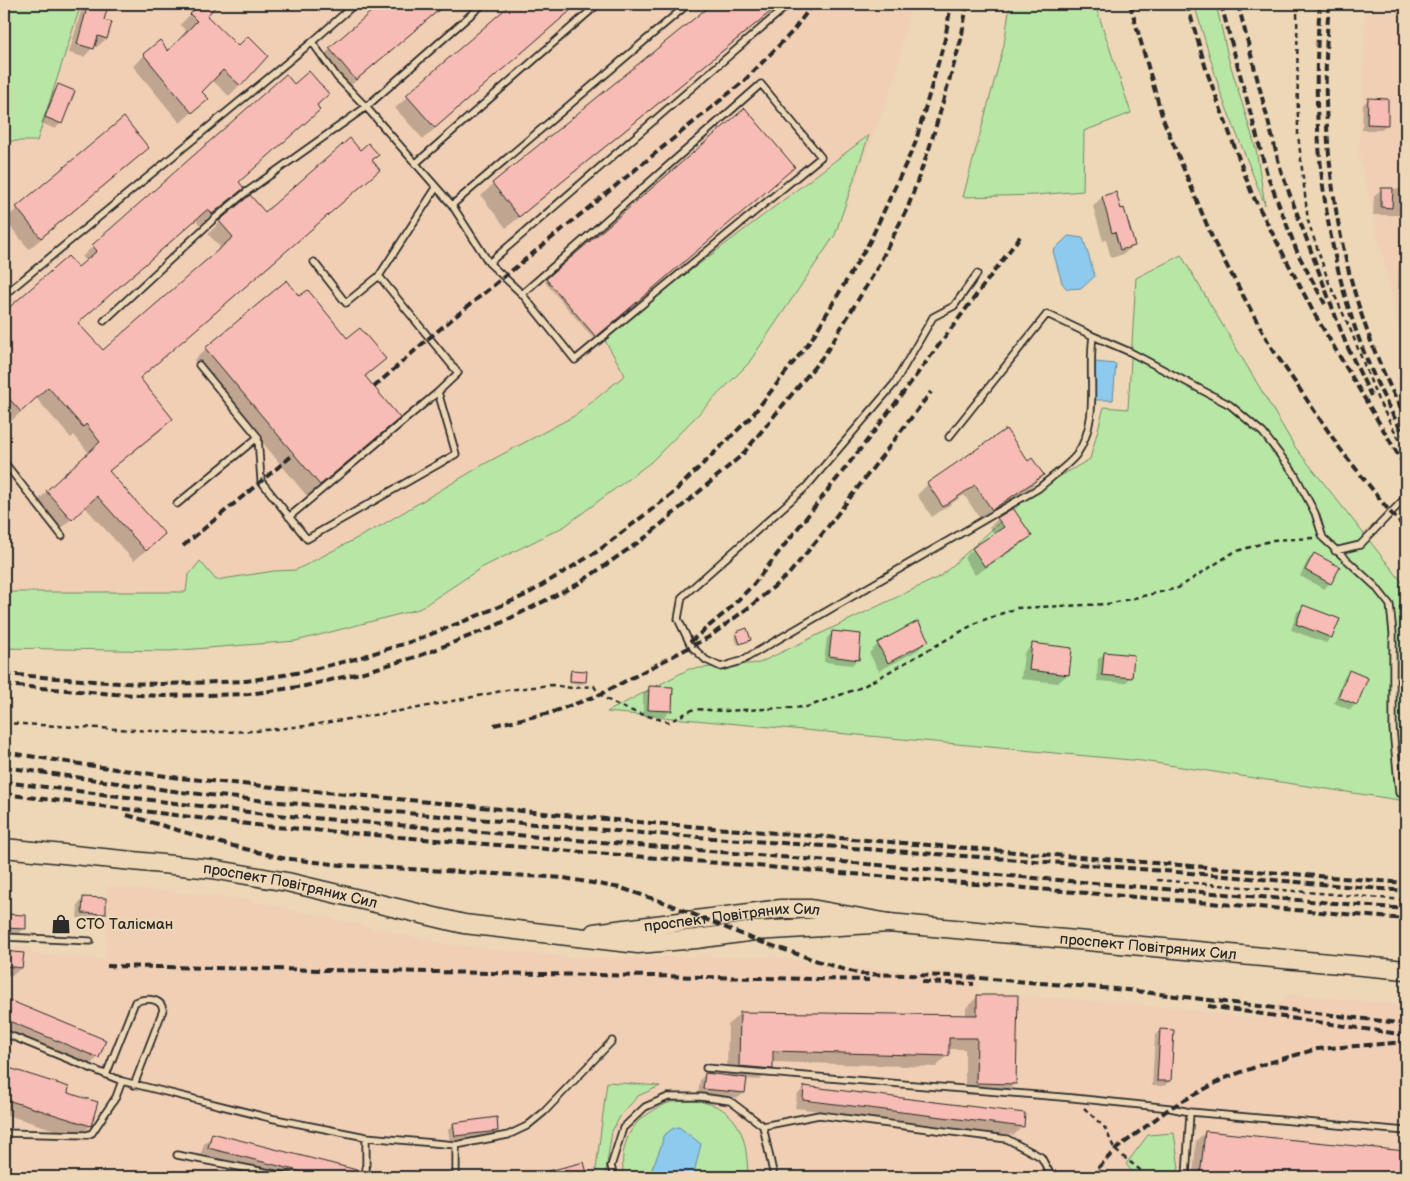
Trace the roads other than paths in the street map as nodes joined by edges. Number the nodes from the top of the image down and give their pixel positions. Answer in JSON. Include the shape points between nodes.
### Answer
{"nodes":[{"id":1,"x":344,"y":4,"type":"edge"},
{"id":2,"x":355,"y":4,"type":"edge"},
{"id":3,"x":483,"y":4,"type":"edge"},
{"id":4,"x":598,"y":4,"type":"edge"},
{"id":5,"x":688,"y":4,"type":"edge"},
{"id":6,"x":789,"y":4,"type":"edge"},
{"id":7,"x":347,"y":11,"type":"junction"},
{"id":8,"x":312,"y":42,"type":"junction"},
{"id":9,"x":366,"y":107,"type":"junction"},
{"id":10,"x":415,"y":164,"type":"junction"},
{"id":11,"x":436,"y":188,"type":"junction"},
{"id":12,"x":452,"y":205,"type":"junction"},
{"id":13,"x":314,"y":262,"type":"dead end"},
{"id":14,"x":489,"y":263,"type":"junction"},
{"id":15,"x":977,"y":274,"type":"dead end"},
{"id":16,"x":379,"y":276,"type":"junction"},
{"id":17,"x":522,"y":294,"type":"junction"},
{"id":18,"x":4,"y":295,"type":"edge"},
{"id":19,"x":104,"y":321,"type":"dead end"},
{"id":20,"x":1093,"y":336,"type":"junction"},
{"id":21,"x":199,"y":365,"type":"dead end"},
{"id":22,"x":438,"y":392,"type":"junction"},
{"id":23,"x":258,"y":437,"type":"junction"},
{"id":24,"x":949,"y":437,"type":"dead end"},
{"id":25,"x":4,"y":462,"type":"edge"},
{"id":26,"x":1406,"y":497,"type":"edge"},
{"id":27,"x":177,"y":504,"type":"dead end"},
{"id":28,"x":289,"y":517,"type":"junction"},
{"id":29,"x":62,"y":536,"type":"dead end"},
{"id":30,"x":1336,"y":551,"type":"junction"},
{"id":31,"x":1399,"y":792,"type":"dead end"},
{"id":32,"x":4,"y":848,"type":"edge"},
{"id":33,"x":4,"y":937,"type":"edge"},
{"id":34,"x":90,"y":941,"type":"dead end"},
{"id":35,"x":1406,"y":970,"type":"edge"},
{"id":36,"x":4,"y":1033,"type":"edge"},
{"id":37,"x":612,"y":1041,"type":"dead end"},
{"id":38,"x":706,"y":1068,"type":"dead end"},
{"id":39,"x":106,"y":1075,"type":"junction"},
{"id":40,"x":122,"y":1081,"type":"junction"},
{"id":41,"x":134,"y":1085,"type":"junction"},
{"id":42,"x":1190,"y":1112,"type":"junction"},
{"id":43,"x":763,"y":1126,"type":"junction"},
{"id":44,"x":1406,"y":1131,"type":"edge"},
{"id":45,"x":4,"y":1134,"type":"edge"},
{"id":46,"x":366,"y":1137,"type":"junction"},
{"id":47,"x":456,"y":1145,"type":"junction"},
{"id":48,"x":177,"y":1155,"type":"dead end"},
{"id":49,"x":291,"y":1177,"type":"edge"},
{"id":50,"x":366,"y":1177,"type":"edge"},
{"id":51,"x":456,"y":1177,"type":"edge"},
{"id":52,"x":614,"y":1177,"type":"edge"},
{"id":53,"x":774,"y":1177,"type":"edge"},
{"id":54,"x":1052,"y":1177,"type":"edge"},
{"id":55,"x":1186,"y":1177,"type":"edge"}],
"edges":[{"from":1,"to":7,"type":"lane"},
{"from":2,"to":7,"type":"lane"},
{"from":3,"to":9,"type":"lane"},
{"from":4,"to":10,"type":"lane"},
{"from":5,"to":12,"type":"lane"},
{"from":6,"to":14,"type":"lane"},
{"from":7,"to":8,"type":"lane"},
{"from":8,"to":9,"type":"lane","via":[[337,77]]},
{"from":8,"to":18,"type":"lane"},
{"from":9,"to":10,"type":"lane"},
{"from":9,"to":19,"type":"lane","via":[[239,198]]},
{"from":10,"to":11,"type":"lane"},
{"from":11,"to":12,"type":"lane"},
{"from":11,"to":16,"type":"lane"},
{"from":12,"to":14,"type":"lane"},
{"from":13,"to":16,"type":"lane","via":[[346,303]]},
{"from":14,"to":17,"type":"lane"},
{"from":15,"to":20,"type":"lane","via":[[954,306],[933,317],[894,384],[806,487],[682,596],[678,619],[691,646],[706,660],[720,666],[741,661],[1039,488],[1076,455],[1091,423],[1090,355]]},
{"from":16,"to":22,"type":"lane","via":[[458,373]]},
{"from":17,"to":17,"type":"lane","via":[[760,84],[821,157],[576,360]]},
{"from":20,"to":24,"type":"lane","via":[[1048,314]]},
{"from":20,"to":30,"type":"lane","via":[[1230,405],[1263,433],[1294,473],[1315,513],[1323,538]]},
{"from":21,"to":23,"type":"lane"},
{"from":22,"to":28,"type":"lane"},
{"from":22,"to":28,"type":"lane","via":[[456,454],[307,539]]},
{"from":23,"to":27,"type":"lane"},
{"from":23,"to":28,"type":"lane","via":[[260,481]]},
{"from":25,"to":29,"type":"lane"},
{"from":26,"to":30,"type":"lane","via":[[1360,545]]},
{"from":30,"to":31,"type":"lane","via":[[1375,586],[1390,605],[1393,729]]},
{"from":32,"to":35,"type":"main road","name":"проспект Повітряних Сил","via":[[212,869],[287,882],[464,924],[528,933],[574,936],[781,909],[811,909],[889,923]]},
{"from":33,"to":34,"type":"lane"},
{"from":36,"to":39,"type":"lane"},
{"from":37,"to":47,"type":"lane","via":[[544,1112],[526,1126],[508,1135]]},
{"from":38,"to":42,"type":"lane","via":[[1073,1098]]},
{"from":39,"to":40,"type":"lane"},
{"from":39,"to":41,"type":"lane","via":[[135,1002],[142,999],[159,1001],[163,1010]]},
{"from":40,"to":41,"type":"lane"},
{"from":40,"to":45,"type":"lane","via":[[116,1096],[88,1135]]},
{"from":41,"to":46,"type":"lane"},
{"from":42,"to":44,"type":"lane"},
{"from":42,"to":55,"type":"lane"},
{"from":43,"to":52,"type":"lane","via":[[730,1101],[701,1097],[668,1098],[645,1107],[623,1128],[611,1166]]},
{"from":43,"to":53,"type":"lane"},
{"from":43,"to":54,"type":"lane","via":[[819,1115],[1007,1139],[1041,1157]]},
{"from":46,"to":47,"type":"lane"},
{"from":46,"to":50,"type":"lane"},
{"from":47,"to":51,"type":"lane"},
{"from":48,"to":49,"type":"lane"}]}
